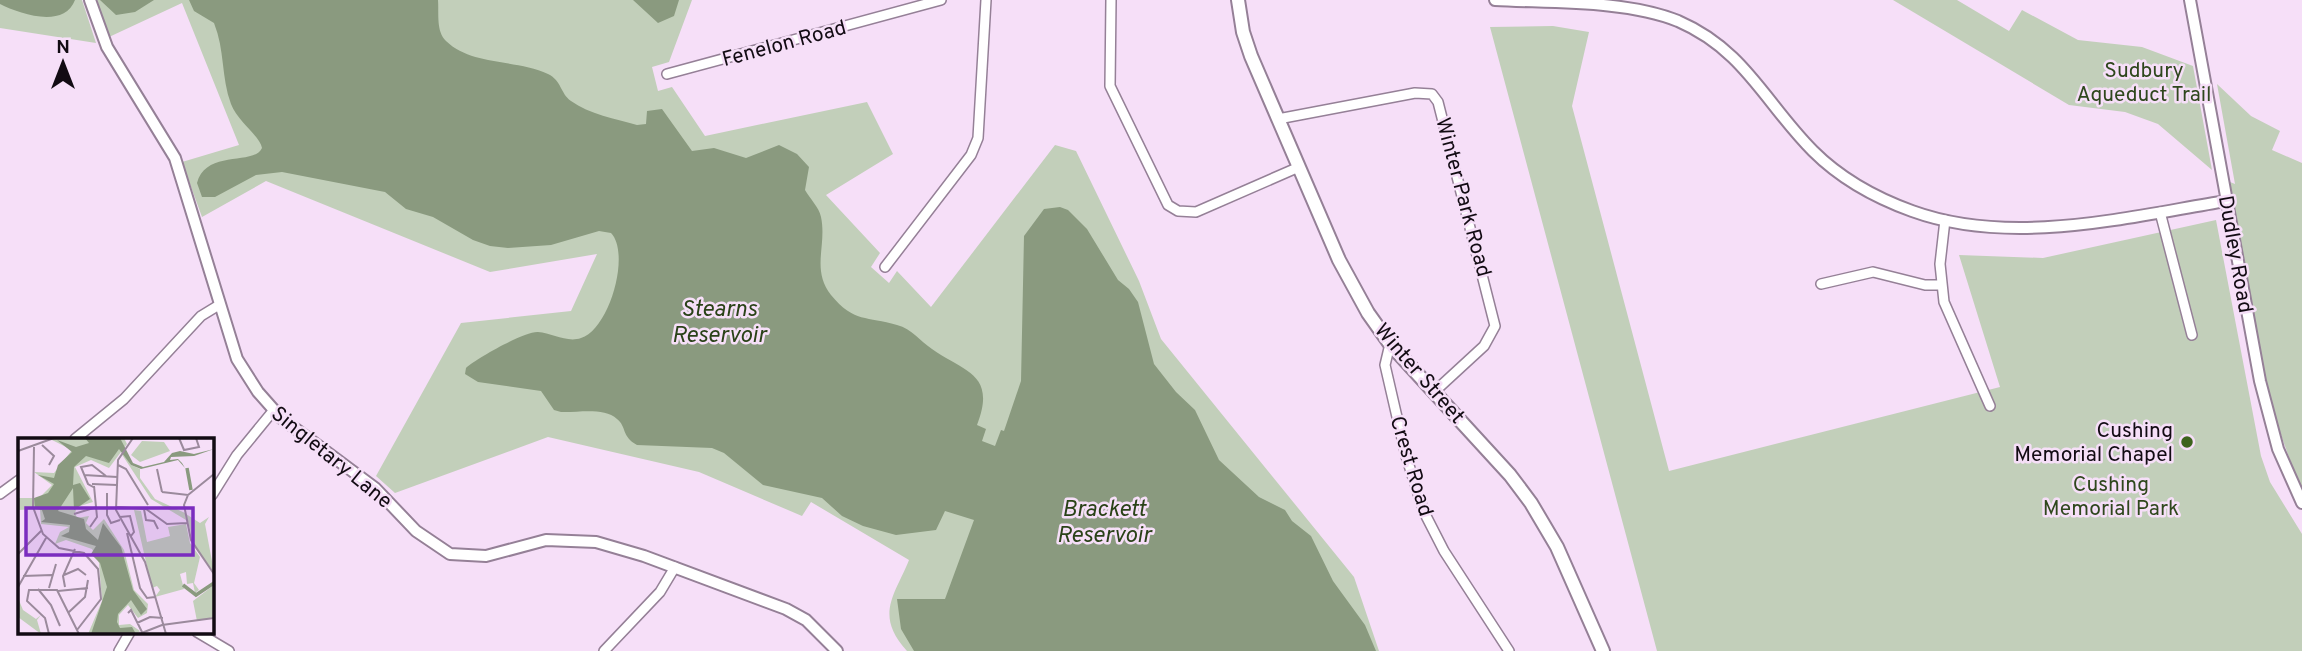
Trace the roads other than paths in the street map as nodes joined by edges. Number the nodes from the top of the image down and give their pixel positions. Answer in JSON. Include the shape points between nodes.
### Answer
{"nodes":[{"id":1,"x":90,"y":0,"type":"edge"},
{"id":2,"x":941,"y":0,"type":"edge"},
{"id":3,"x":986,"y":0,"type":"edge"},
{"id":4,"x":1111,"y":0,"type":"edge"},
{"id":5,"x":1238,"y":0,"type":"edge"},
{"id":6,"x":1495,"y":0,"type":"edge"},
{"id":7,"x":2190,"y":0,"type":"edge"},
{"id":8,"x":667,"y":74,"type":"dead end"},
{"id":9,"x":1278,"y":119,"type":"junction"},
{"id":10,"x":1299,"y":167,"type":"junction"},
{"id":11,"x":2226,"y":201,"type":"junction"},
{"id":12,"x":2160,"y":212,"type":"junction"},
{"id":13,"x":1945,"y":220,"type":"junction"},
{"id":14,"x":885,"y":267,"type":"dead end"},
{"id":15,"x":1821,"y":284,"type":"dead end"},
{"id":16,"x":1941,"y":285,"type":"junction"},
{"id":17,"x":219,"y":305,"type":"junction"},
{"id":18,"x":2192,"y":335,"type":"dead end"},
{"id":19,"x":1390,"y":344,"type":"junction"},
{"id":20,"x":1434,"y":392,"type":"junction"},
{"id":21,"x":1990,"y":406,"type":"dead end"},
{"id":22,"x":273,"y":411,"type":"junction"},
{"id":23,"x":76,"y":438,"type":"edge"},
{"id":24,"x":18,"y":481,"type":"edge"},
{"id":25,"x":214,"y":492,"type":"edge"},
{"id":26,"x":0,"y":494,"type":"edge"},
{"id":27,"x":2302,"y":503,"type":"edge"},
{"id":28,"x":675,"y":567,"type":"junction"},
{"id":29,"x":129,"y":634,"type":"edge"},
{"id":30,"x":200,"y":634,"type":"edge"},
{"id":31,"x":119,"y":651,"type":"edge"},
{"id":32,"x":229,"y":651,"type":"edge"},
{"id":33,"x":604,"y":651,"type":"edge"},
{"id":34,"x":837,"y":651,"type":"edge"},
{"id":35,"x":1509,"y":651,"type":"edge"},
{"id":36,"x":1603,"y":651,"type":"edge"}],
"edges":[{"from":1,"to":17,"type":"street","name":"Singletary Lane","via":[[107,47],[175,158]]},
{"from":2,"to":8,"type":"street","name":"Fenelon Road"},
{"from":3,"to":14,"type":"street","via":[[978,138],[971,155]]},
{"from":4,"to":10,"type":"street","via":[[1110,86],[1168,205],[1196,212]]},
{"from":5,"to":9,"type":"main road","name":"Winter Street","via":[[1247,44]]},
{"from":6,"to":13,"type":"street","via":[[1626,8],[1660,14],[1689,26],[1738,60],[1805,142],[1834,169],[1887,201]]},
{"from":7,"to":11,"type":"street","name":"Dudley Road"},
{"from":9,"to":10,"type":"main road","name":"Winter Street"},
{"from":9,"to":20,"type":"street","name":"Winter Park Road","via":[[1415,93],[1432,94],[1438,102],[1495,326],[1484,346]]},
{"from":10,"to":19,"type":"main road","name":"Winter Street","via":[[1349,280]]},
{"from":11,"to":12,"type":"street"},
{"from":11,"to":27,"type":"street","name":"Dudley Road","via":[[2266,407],[2281,457]]},
{"from":12,"to":13,"type":"street","via":[[2045,226]]},
{"from":12,"to":18,"type":"street"},
{"from":13,"to":16,"type":"street"},
{"from":15,"to":16,"type":"street","via":[[1874,272]]},
{"from":16,"to":21,"type":"street","via":[[1947,311]]},
{"from":17,"to":22,"type":"street","name":"Singletary Lane","via":[[237,359]]},
{"from":17,"to":23,"type":"street","via":[[201,316],[124,399]]},
{"from":19,"to":20,"type":"main road","name":"Winter Street"},
{"from":19,"to":35,"type":"street","name":"Crest Road","via":[[1385,361],[1389,386],[1422,505],[1444,551]]},
{"from":20,"to":36,"type":"main road","name":"Winter Street","via":[[1536,510]]},
{"from":22,"to":25,"type":"street"},
{"from":22,"to":28,"type":"street","name":"Singletary Lane","via":[[375,488],[416,531],[450,554],[475,557],[534,542],[569,540],[622,548]]},
{"from":24,"to":26,"type":"street"},
{"from":28,"to":33,"type":"street","via":[[660,592]]},
{"from":28,"to":34,"type":"street","name":"Singletary Lane","via":[[796,614]]},
{"from":29,"to":31,"type":"street"},
{"from":30,"to":32,"type":"street"}]}
